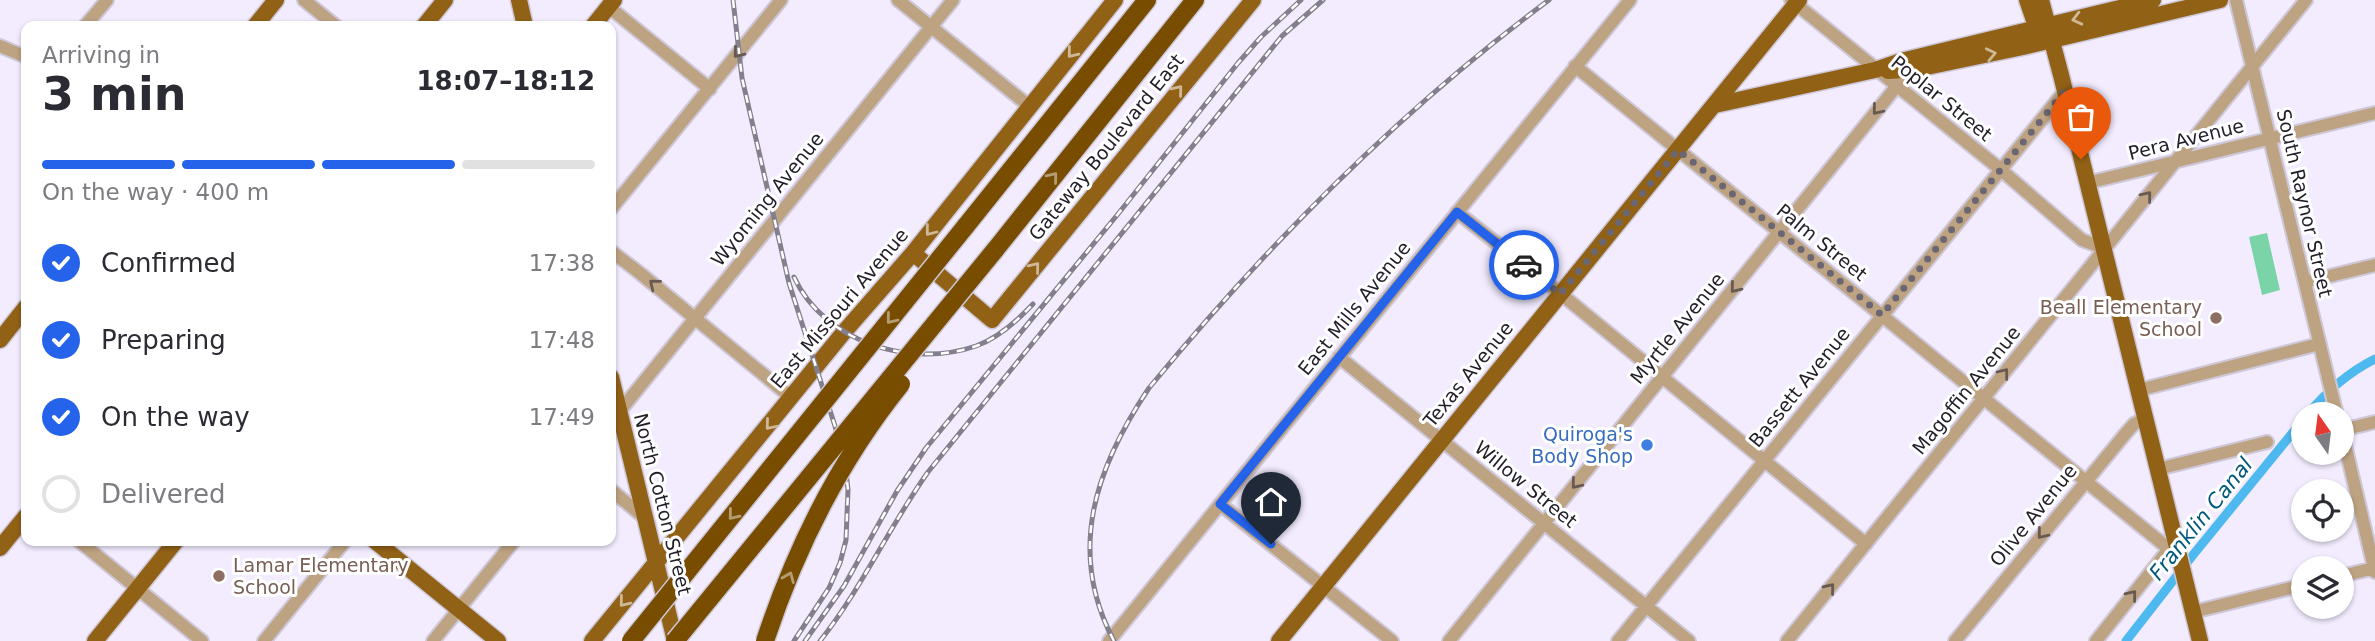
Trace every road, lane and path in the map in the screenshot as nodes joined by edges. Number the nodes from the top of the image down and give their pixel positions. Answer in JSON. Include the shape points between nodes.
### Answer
{"nodes":[{"id":1,"x":107,"y":0,"type":"edge"},
{"id":2,"x":276,"y":0,"type":"edge"},
{"id":3,"x":304,"y":0,"type":"edge"},
{"id":4,"x":445,"y":0,"type":"edge"},
{"id":5,"x":519,"y":0,"type":"edge"},
{"id":6,"x":781,"y":0,"type":"edge"},
{"id":7,"x":898,"y":0,"type":"edge"},
{"id":8,"x":953,"y":0,"type":"edge"},
{"id":9,"x":1115,"y":0,"type":"edge"},
{"id":10,"x":1132,"y":0,"type":"edge"},
{"id":11,"x":1147,"y":0,"type":"edge"},
{"id":12,"x":1197,"y":0,"type":"edge"},
{"id":13,"x":1253,"y":0,"type":"edge"},
{"id":14,"x":1630,"y":0,"type":"edge"},
{"id":15,"x":2027,"y":0,"type":"edge"},
{"id":16,"x":2040,"y":0,"type":"edge"},
{"id":17,"x":2046,"y":0,"type":"edge"},
{"id":18,"x":2153,"y":0,"type":"edge"},
{"id":19,"x":2220,"y":0,"type":"edge"},
{"id":20,"x":2236,"y":0,"type":"edge"},
{"id":21,"x":2306,"y":0,"type":"edge"},
{"id":22,"x":1797,"y":1,"type":"edge"},
{"id":23,"x":611,"y":3,"type":"edge"},
{"id":24,"x":89,"y":21,"type":"edge"},
{"id":25,"x":259,"y":21,"type":"edge"},
{"id":26,"x":330,"y":21,"type":"edge"},
{"id":27,"x":428,"y":21,"type":"edge"},
{"id":28,"x":524,"y":21,"type":"edge"},
{"id":29,"x":597,"y":21,"type":"edge"},
{"id":30,"x":931,"y":27,"type":"junction"},
{"id":31,"x":2044,"y":34,"type":"junction"},
{"id":32,"x":1118,"y":35,"type":"junction"},
{"id":33,"x":0,"y":47,"type":"edge"},
{"id":34,"x":1946,"y":50,"type":"junction"},
{"id":35,"x":21,"y":55,"type":"edge"},
{"id":36,"x":1576,"y":66,"type":"junction"},
{"id":37,"x":2252,"y":67,"type":"junction"},
{"id":38,"x":1917,"y":69,"type":"junction"},
{"id":39,"x":1875,"y":70,"type":"junction"},
{"id":40,"x":1896,"y":87,"type":"junction"},
{"id":41,"x":710,"y":89,"type":"junction"},
{"id":42,"x":2064,"y":92,"type":"junction"},
{"id":43,"x":1029,"y":106,"type":"junction"},
{"id":44,"x":1714,"y":106,"type":"junction"},
{"id":45,"x":2375,"y":113,"type":"edge"},
{"id":46,"x":2270,"y":138,"type":"junction"},
{"id":47,"x":1678,"y":150,"type":"junction"},
{"id":48,"x":2175,"y":161,"type":"junction"},
{"id":49,"x":2000,"y":169,"type":"junction"},
{"id":50,"x":2087,"y":183,"type":"junction"},
{"id":51,"x":616,"y":203,"type":"edge"},
{"id":52,"x":1457,"y":212,"type":"junction"},
{"id":53,"x":1780,"y":232,"type":"junction"},
{"id":54,"x":2104,"y":248,"type":"junction"},
{"id":55,"x":995,"y":250,"type":"junction"},
{"id":56,"x":912,"y":253,"type":"junction"},
{"id":57,"x":616,"y":255,"type":"edge"},
{"id":58,"x":2375,"y":265,"type":"edge"},
{"id":59,"x":2305,"y":282,"type":"junction"},
{"id":60,"x":1560,"y":294,"type":"junction"},
{"id":61,"x":21,"y":313,"type":"edge"},
{"id":62,"x":1882,"y":315,"type":"junction"},
{"id":63,"x":695,"y":317,"type":"junction"},
{"id":64,"x":0,"y":340,"type":"edge"},
{"id":65,"x":2319,"y":344,"type":"junction"},
{"id":66,"x":1339,"y":357,"type":"junction"},
{"id":67,"x":1662,"y":378,"type":"junction"},
{"id":68,"x":2139,"y":390,"type":"junction"},
{"id":69,"x":792,"y":398,"type":"junction"},
{"id":70,"x":1984,"y":399,"type":"junction"},
{"id":71,"x":2334,"y":402,"type":"edge"},
{"id":72,"x":616,"y":416,"type":"edge"},
{"id":73,"x":2146,"y":418,"type":"junction"},
{"id":74,"x":616,"y":420,"type":"edge"},
{"id":75,"x":2375,"y":422,"type":"edge"},
{"id":76,"x":2354,"y":428,"type":"edge"},
{"id":77,"x":1442,"y":440,"type":"junction"},
{"id":78,"x":2267,"y":442,"type":"dead end"},
{"id":79,"x":1764,"y":460,"type":"junction"},
{"id":80,"x":2351,"y":466,"type":"edge"},
{"id":81,"x":2158,"y":469,"type":"junction"},
{"id":82,"x":2085,"y":481,"type":"junction"},
{"id":83,"x":616,"y":494,"type":"edge"},
{"id":84,"x":1220,"y":504,"type":"junction"},
{"id":85,"x":645,"y":517,"type":"junction"},
{"id":86,"x":21,"y":522,"type":"edge"},
{"id":87,"x":1544,"y":523,"type":"junction"},
{"id":88,"x":683,"y":530,"type":"junction"},
{"id":89,"x":1866,"y":544,"type":"junction"},
{"id":90,"x":85,"y":546,"type":"edge"},
{"id":91,"x":172,"y":546,"type":"edge"},
{"id":92,"x":341,"y":546,"type":"edge"},
{"id":93,"x":381,"y":546,"type":"edge"},
{"id":94,"x":510,"y":546,"type":"edge"},
{"id":95,"x":0,"y":548,"type":"edge"},
{"id":96,"x":2175,"y":551,"type":"junction"},
{"id":97,"x":2373,"y":553,"type":"edge"},
{"id":98,"x":656,"y":562,"type":"junction"},
{"id":99,"x":2374,"y":570,"type":"edge"},
{"id":100,"x":2354,"y":574,"type":"edge"},
{"id":101,"x":1324,"y":586,"type":"junction"},
{"id":102,"x":2291,"y":588,"type":"edge"},
{"id":103,"x":137,"y":589,"type":"junction"},
{"id":104,"x":1646,"y":606,"type":"junction"},
{"id":105,"x":459,"y":609,"type":"junction"},
{"id":106,"x":2193,"y":612,"type":"junction"},
{"id":107,"x":95,"y":641,"type":"edge"},
{"id":108,"x":202,"y":641,"type":"edge"},
{"id":109,"x":264,"y":641,"type":"edge"},
{"id":110,"x":433,"y":641,"type":"edge"},
{"id":111,"x":498,"y":641,"type":"edge"},
{"id":112,"x":592,"y":641,"type":"edge"},
{"id":113,"x":631,"y":641,"type":"edge"},
{"id":114,"x":675,"y":641,"type":"edge"},
{"id":115,"x":765,"y":641,"type":"edge"},
{"id":116,"x":1109,"y":641,"type":"edge"},
{"id":117,"x":1279,"y":641,"type":"edge"},
{"id":118,"x":1392,"y":641,"type":"edge"},
{"id":119,"x":1449,"y":641,"type":"edge"},
{"id":120,"x":1618,"y":641,"type":"edge"},
{"id":121,"x":1689,"y":641,"type":"edge"},
{"id":122,"x":1787,"y":641,"type":"edge"},
{"id":123,"x":1955,"y":641,"type":"edge"},
{"id":124,"x":2095,"y":641,"type":"edge"},
{"id":125,"x":2200,"y":641,"type":"edge"}],
"edges":[{"from":1,"to":24,"type":"street"},
{"from":2,"to":25,"type":"main road"},
{"from":3,"to":26,"type":"street"},
{"from":4,"to":27,"type":"main road"},
{"from":5,"to":28,"type":"main road"},
{"from":6,"to":41,"type":"street","one_way":true},
{"from":7,"to":30,"type":"street"},
{"from":8,"to":30,"type":"street","name":"Wyoming Avenue"},
{"from":9,"to":43,"type":"main road","name":"East Missouri Avenue","one_way":true},
{"from":10,"to":32,"type":"highway"},
{"from":11,"to":32,"type":"highway"},
{"from":55,"to":12,"type":"highway","one_way":true},
{"from":56,"to":13,"type":"main road","name":"Gateway Boulevard East","one_way":true,"via":[[992,320]]},
{"from":14,"to":36,"type":"street","name":"East Mills Avenue"},
{"from":15,"to":31,"type":"main road"},
{"from":16,"to":31,"type":"main road"},
{"from":17,"to":31,"type":"street"},
{"from":18,"to":31,"type":"main road","one_way":true},
{"from":19,"to":31,"type":"main road"},
{"from":20,"to":37,"type":"street","name":"South Raynor Street"},
{"from":21,"to":37,"type":"street","name":"Magoffin Avenue"},
{"from":22,"to":39,"type":"street","name":"Poplar Street"},
{"from":22,"to":44,"type":"main road","name":"Texas Avenue"},
{"from":23,"to":29,"type":"main road"},
{"from":23,"to":41,"type":"street"},
{"from":30,"to":43,"type":"street"},
{"from":30,"to":63,"type":"street","name":"Wyoming Avenue"},
{"from":31,"to":34,"type":"main road"},
{"from":38,"to":31,"type":"main road","one_way":true},
{"from":31,"to":42,"type":"main road"},
{"from":32,"to":113,"type":"highway","one_way":true,"bridge":true},
{"from":33,"to":35,"type":"street"},
{"from":34,"to":38,"type":"street","name":"Myrtle Avenue"},
{"from":34,"to":39,"type":"main road"},
{"from":36,"to":47,"type":"street","name":"Palm Street"},
{"from":36,"to":52,"type":"street","name":"East Mills Avenue"},
{"from":37,"to":46,"type":"street","name":"South Raynor Street"},
{"from":37,"to":48,"type":"street","name":"Magoffin Avenue"},
{"from":38,"to":39,"type":"main road"},
{"from":38,"to":40,"type":"street","name":"Myrtle Avenue"},
{"from":39,"to":40,"type":"street","name":"Poplar Street"},
{"from":39,"to":44,"type":"main road"},
{"from":40,"to":49,"type":"street","name":"Poplar Street"},
{"from":40,"to":53,"type":"street","name":"Myrtle Avenue","one_way":true},
{"from":41,"to":51,"type":"street"},
{"from":42,"to":49,"type":"street","name":"Bassett Avenue"},
{"from":42,"to":50,"type":"main road"},
{"from":43,"to":56,"type":"main road","name":"East Missouri Avenue","one_way":true},
{"from":44,"to":47,"type":"main road","name":"Texas Avenue"},
{"from":45,"to":46,"type":"street","name":"Pera Avenue"},
{"from":46,"to":48,"type":"street","name":"Pera Avenue"},
{"from":46,"to":59,"type":"street","name":"South Raynor Street"},
{"from":47,"to":53,"type":"street","name":"Palm Street"},
{"from":47,"to":60,"type":"main road","name":"Texas Avenue"},
{"from":48,"to":50,"type":"street","name":"Pera Avenue"},
{"from":54,"to":48,"type":"street","name":"Magoffin Avenue","one_way":true},
{"from":49,"to":54,"type":"street","name":"Poplar Street","via":[[2082,240]]},
{"from":49,"to":62,"type":"street","name":"Bassett Avenue"},
{"from":50,"to":54,"type":"main road"},
{"from":52,"to":60,"type":"street"},
{"from":52,"to":66,"type":"street","name":"East Mills Avenue"},
{"from":53,"to":62,"type":"street","name":"Palm Street"},
{"from":53,"to":67,"type":"street","name":"Myrtle Avenue","one_way":true},
{"from":54,"to":68,"type":"main road"},
{"from":70,"to":54,"type":"street","name":"Magoffin Avenue","one_way":true},
{"from":55,"to":114,"type":"highway","bridge":true},
{"from":115,"to":55,"type":"highway","one_way":true,"bridge":true,"via":[[815,515],[874,418],[962,309]]},
{"from":56,"to":69,"type":"main road","name":"East Missouri Avenue"},
{"from":63,"to":57,"type":"street","one_way":true},
{"from":58,"to":59,"type":"street"},
{"from":59,"to":65,"type":"street","name":"South Raynor Street"},
{"from":60,"to":67,"type":"street"},
{"from":60,"to":77,"type":"main road","name":"Texas Avenue"},
{"from":61,"to":64,"type":"main road"},
{"from":62,"to":70,"type":"street","name":"Palm Street"},
{"from":62,"to":79,"type":"street","name":"Bassett Avenue"},
{"from":63,"to":69,"type":"street"},
{"from":63,"to":72,"type":"street","name":"Wyoming Avenue"},
{"from":65,"to":68,"type":"street"},
{"from":65,"to":71,"type":"street","name":"South Raynor Street"},
{"from":66,"to":77,"type":"street","name":"Willow Street"},
{"from":66,"to":84,"type":"street","name":"East Mills Avenue"},
{"from":67,"to":79,"type":"street"},
{"from":67,"to":87,"type":"street","name":"Myrtle Avenue","one_way":true},
{"from":68,"to":73,"type":"main road"},
{"from":69,"to":88,"type":"main road","name":"East Missouri Avenue","one_way":true},
{"from":70,"to":82,"type":"street","name":"Palm Street"},
{"from":70,"to":89,"type":"street","name":"Magoffin Avenue"},
{"from":73,"to":81,"type":"main road"},
{"from":73,"to":82,"type":"street","name":"Olive Avenue","via":[[2134,424]]},
{"from":74,"to":85,"type":"main road","name":"North Cotton Street"},
{"from":75,"to":76,"type":"street"},
{"from":77,"to":87,"type":"street","name":"Willow Street"},
{"from":77,"to":101,"type":"main road","name":"Texas Avenue"},
{"from":78,"to":81,"type":"street"},
{"from":79,"to":89,"type":"street"},
{"from":79,"to":104,"type":"street","name":"Bassett Avenue"},
{"from":80,"to":97,"type":"street"},
{"from":81,"to":96,"type":"main road"},
{"from":82,"to":96,"type":"street","name":"Palm Street"},
{"from":82,"to":123,"type":"street","name":"Olive Avenue","one_way":true},
{"from":83,"to":85,"type":"street"},
{"from":84,"to":101,"type":"street"},
{"from":84,"to":116,"type":"street","name":"East Mills Avenue"},
{"from":85,"to":88,"type":"main road","via":[[661,532]]},
{"from":85,"to":98,"type":"main road","name":"North Cotton Street"},
{"from":86,"to":95,"type":"main road"},
{"from":87,"to":104,"type":"street","name":"Willow Street"},
{"from":87,"to":119,"type":"street","name":"Myrtle Avenue"},
{"from":88,"to":98,"type":"main road","name":"East Missouri Avenue"},
{"from":122,"to":89,"type":"street","name":"Magoffin Avenue","one_way":true},
{"from":90,"to":103,"type":"street"},
{"from":91,"to":103,"type":"main road"},
{"from":92,"to":109,"type":"street"},
{"from":93,"to":105,"type":"main road"},
{"from":94,"to":105,"type":"street"},
{"from":96,"to":106,"type":"main road"},
{"from":124,"to":96,"type":"street","one_way":true},
{"from":97,"to":99,"type":"street"},
{"from":98,"to":112,"type":"main road","name":"East Missouri Avenue","one_way":true},
{"from":98,"to":114,"type":"main road","name":"North Cotton Street"},
{"from":99,"to":100,"type":"street"},
{"from":101,"to":117,"type":"main road","name":"Texas Avenue"},
{"from":101,"to":118,"type":"street"},
{"from":102,"to":106,"type":"street"},
{"from":103,"to":107,"type":"main road"},
{"from":103,"to":108,"type":"street"},
{"from":104,"to":120,"type":"street","name":"Bassett Avenue"},
{"from":104,"to":121,"type":"street","name":"Willow Street"},
{"from":105,"to":110,"type":"street"},
{"from":105,"to":111,"type":"main road"},
{"from":106,"to":125,"type":"main road"}]}
